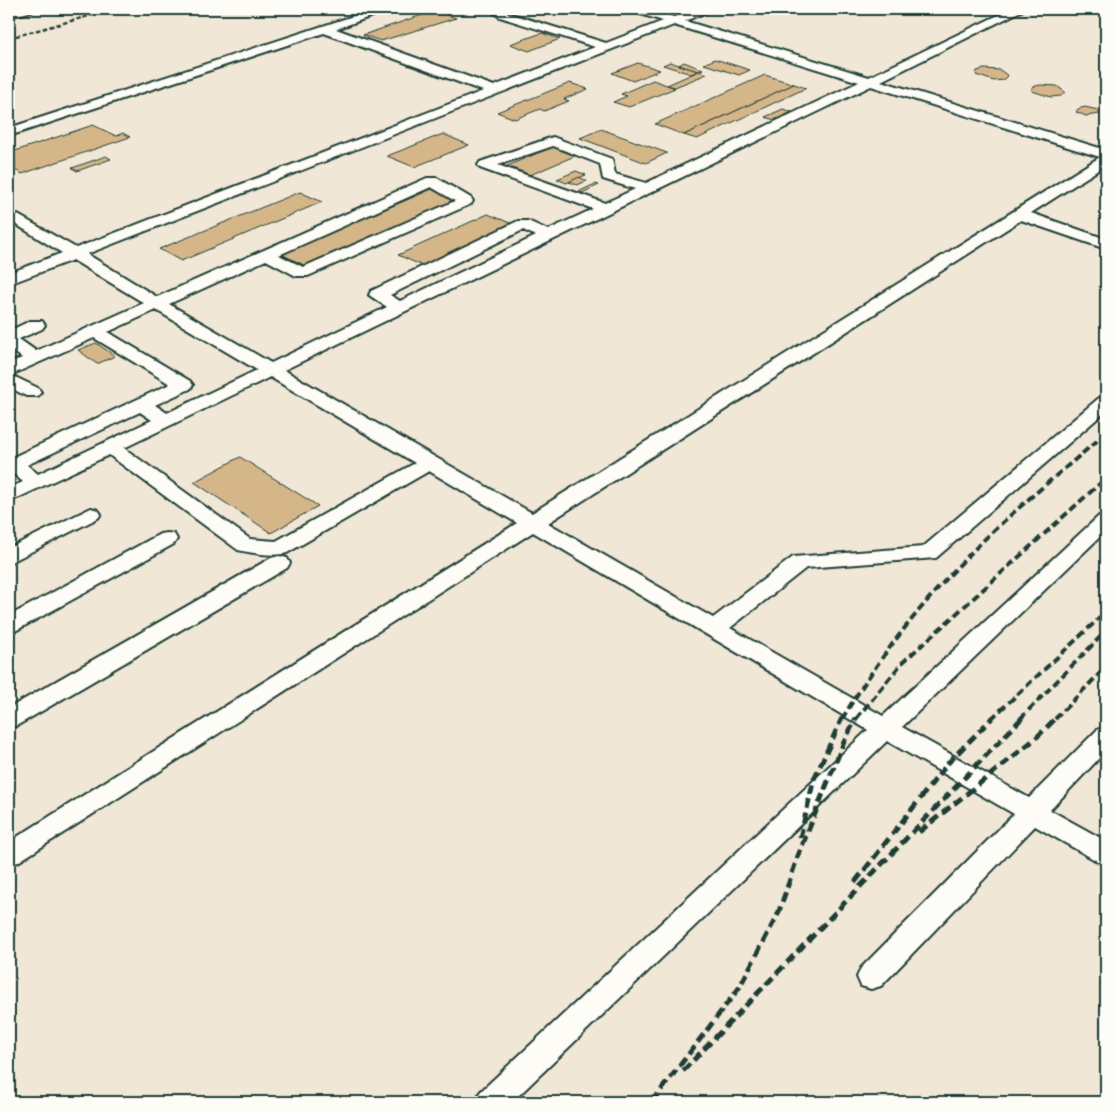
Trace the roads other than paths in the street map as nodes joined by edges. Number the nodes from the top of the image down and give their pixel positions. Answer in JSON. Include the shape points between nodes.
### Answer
{"nodes":[{"id":1,"x":29,"y":9,"type":"edge"},
{"id":2,"x":386,"y":9,"type":"edge"},
{"id":3,"x":502,"y":9,"type":"edge"},
{"id":4,"x":635,"y":9,"type":"edge"},
{"id":5,"x":705,"y":9,"type":"edge"},
{"id":6,"x":1020,"y":9,"type":"edge"},
{"id":7,"x":9,"y":14,"type":"edge"},
{"id":8,"x":674,"y":21,"type":"junction"},
{"id":9,"x":324,"y":29,"type":"junction"},
{"id":10,"x":606,"y":47,"type":"junction"},
{"id":11,"x":870,"y":80,"type":"junction"},
{"id":12,"x":495,"y":91,"type":"junction"},
{"id":13,"x":9,"y":132,"type":"edge"},
{"id":14,"x":1106,"y":154,"type":"edge"},
{"id":15,"x":1106,"y":159,"type":"edge"},
{"id":16,"x":646,"y":188,"type":"junction"},
{"id":17,"x":605,"y":208,"type":"junction"},
{"id":18,"x":9,"y":214,"type":"edge"},
{"id":19,"x":1019,"y":214,"type":"junction"},
{"id":20,"x":547,"y":236,"type":"junction"},
{"id":21,"x":1106,"y":244,"type":"edge"},
{"id":22,"x":76,"y":253,"type":"junction"},
{"id":23,"x":266,"y":254,"type":"junction"},
{"id":24,"x":9,"y":279,"type":"edge"},
{"id":25,"x":156,"y":303,"type":"junction"},
{"id":26,"x":399,"y":308,"type":"junction"},
{"id":27,"x":36,"y":325,"type":"dead end"},
{"id":28,"x":94,"y":331,"type":"junction"},
{"id":29,"x":9,"y":338,"type":"edge"},
{"id":30,"x":34,"y":358,"type":"junction"},
{"id":31,"x":271,"y":369,"type":"junction"},
{"id":32,"x":9,"y":370,"type":"edge"},
{"id":33,"x":9,"y":380,"type":"edge"},
{"id":34,"x":32,"y":392,"type":"dead end"},
{"id":35,"x":1106,"y":402,"type":"edge"},
{"id":36,"x":141,"y":404,"type":"junction"},
{"id":37,"x":165,"y":420,"type":"junction"},
{"id":38,"x":110,"y":447,"type":"junction"},
{"id":39,"x":430,"y":462,"type":"junction"},
{"id":40,"x":11,"y":465,"type":"edge"},
{"id":41,"x":36,"y":482,"type":"junction"},
{"id":42,"x":9,"y":496,"type":"edge"},
{"id":43,"x":91,"y":514,"type":"dead end"},
{"id":44,"x":1106,"y":520,"type":"edge"},
{"id":45,"x":532,"y":522,"type":"junction"},
{"id":46,"x":167,"y":539,"type":"dead end"},
{"id":47,"x":9,"y":556,"type":"edge"},
{"id":48,"x":279,"y":563,"type":"dead end"},
{"id":49,"x":9,"y":626,"type":"edge"},
{"id":50,"x":714,"y":628,"type":"junction"},
{"id":51,"x":9,"y":719,"type":"edge"},
{"id":52,"x":884,"y":728,"type":"junction"},
{"id":53,"x":1106,"y":736,"type":"edge"},
{"id":54,"x":1034,"y":811,"type":"junction"},
{"id":55,"x":1106,"y":854,"type":"edge"},
{"id":56,"x":9,"y":856,"type":"edge"},
{"id":57,"x":871,"y":977,"type":"dead end"},
{"id":58,"x":491,"y":1102,"type":"edge"}],
"edges":[{"from":1,"to":7,"type":"lane"},
{"from":2,"to":9,"type":"lane"},
{"from":3,"to":10,"type":"lane","via":[[499,12],[504,15]]},
{"from":4,"to":8,"type":"lane"},
{"from":5,"to":8,"type":"lane"},
{"from":6,"to":11,"type":"lane"},
{"from":8,"to":10,"type":"lane"},
{"from":8,"to":11,"type":"lane"},
{"from":9,"to":12,"type":"lane"},
{"from":9,"to":13,"type":"lane"},
{"from":10,"to":12,"type":"lane"},
{"from":11,"to":14,"type":"lane"},
{"from":11,"to":16,"type":"lane"},
{"from":12,"to":22,"type":"lane"},
{"from":15,"to":19,"type":"lane"},
{"from":16,"to":17,"type":"lane"},
{"from":16,"to":17,"type":"lane","via":[[608,176],[607,162],[553,141],[485,165]]},
{"from":17,"to":20,"type":"lane"},
{"from":18,"to":22,"type":"lane"},
{"from":19,"to":21,"type":"lane"},
{"from":19,"to":45,"type":"lane"},
{"from":20,"to":26,"type":"lane"},
{"from":20,"to":26,"type":"lane","via":[[523,224],[377,295]]},
{"from":22,"to":24,"type":"lane"},
{"from":22,"to":25,"type":"lane"},
{"from":23,"to":23,"type":"lane","via":[[432,181],[466,201],[302,272]]},
{"from":23,"to":25,"type":"lane"},
{"from":25,"to":28,"type":"lane"},
{"from":25,"to":31,"type":"lane"},
{"from":26,"to":31,"type":"lane"},
{"from":27,"to":29,"type":"lane"},
{"from":28,"to":30,"type":"lane"},
{"from":28,"to":36,"type":"lane","via":[[184,385]]},
{"from":29,"to":30,"type":"lane"},
{"from":30,"to":32,"type":"lane"},
{"from":31,"to":37,"type":"lane"},
{"from":31,"to":39,"type":"lane"},
{"from":33,"to":34,"type":"lane"},
{"from":35,"to":50,"type":"lane","via":[[929,553],[801,562]]},
{"from":36,"to":37,"type":"lane"},
{"from":36,"to":40,"type":"lane"},
{"from":37,"to":38,"type":"lane"},
{"from":38,"to":39,"type":"lane","via":[[245,545],[280,548]]},
{"from":38,"to":41,"type":"lane"},
{"from":39,"to":45,"type":"lane"},
{"from":40,"to":41,"type":"lane"},
{"from":41,"to":42,"type":"lane"},
{"from":43,"to":47,"type":"lane"},
{"from":44,"to":52,"type":"lane"},
{"from":45,"to":50,"type":"lane"},
{"from":45,"to":56,"type":"lane"},
{"from":46,"to":49,"type":"lane"},
{"from":48,"to":51,"type":"lane"},
{"from":50,"to":52,"type":"lane"},
{"from":52,"to":54,"type":"lane"},
{"from":52,"to":58,"type":"lane","via":[[805,807]]},
{"from":53,"to":54,"type":"lane"},
{"from":54,"to":55,"type":"lane"},
{"from":54,"to":57,"type":"lane"}]}
